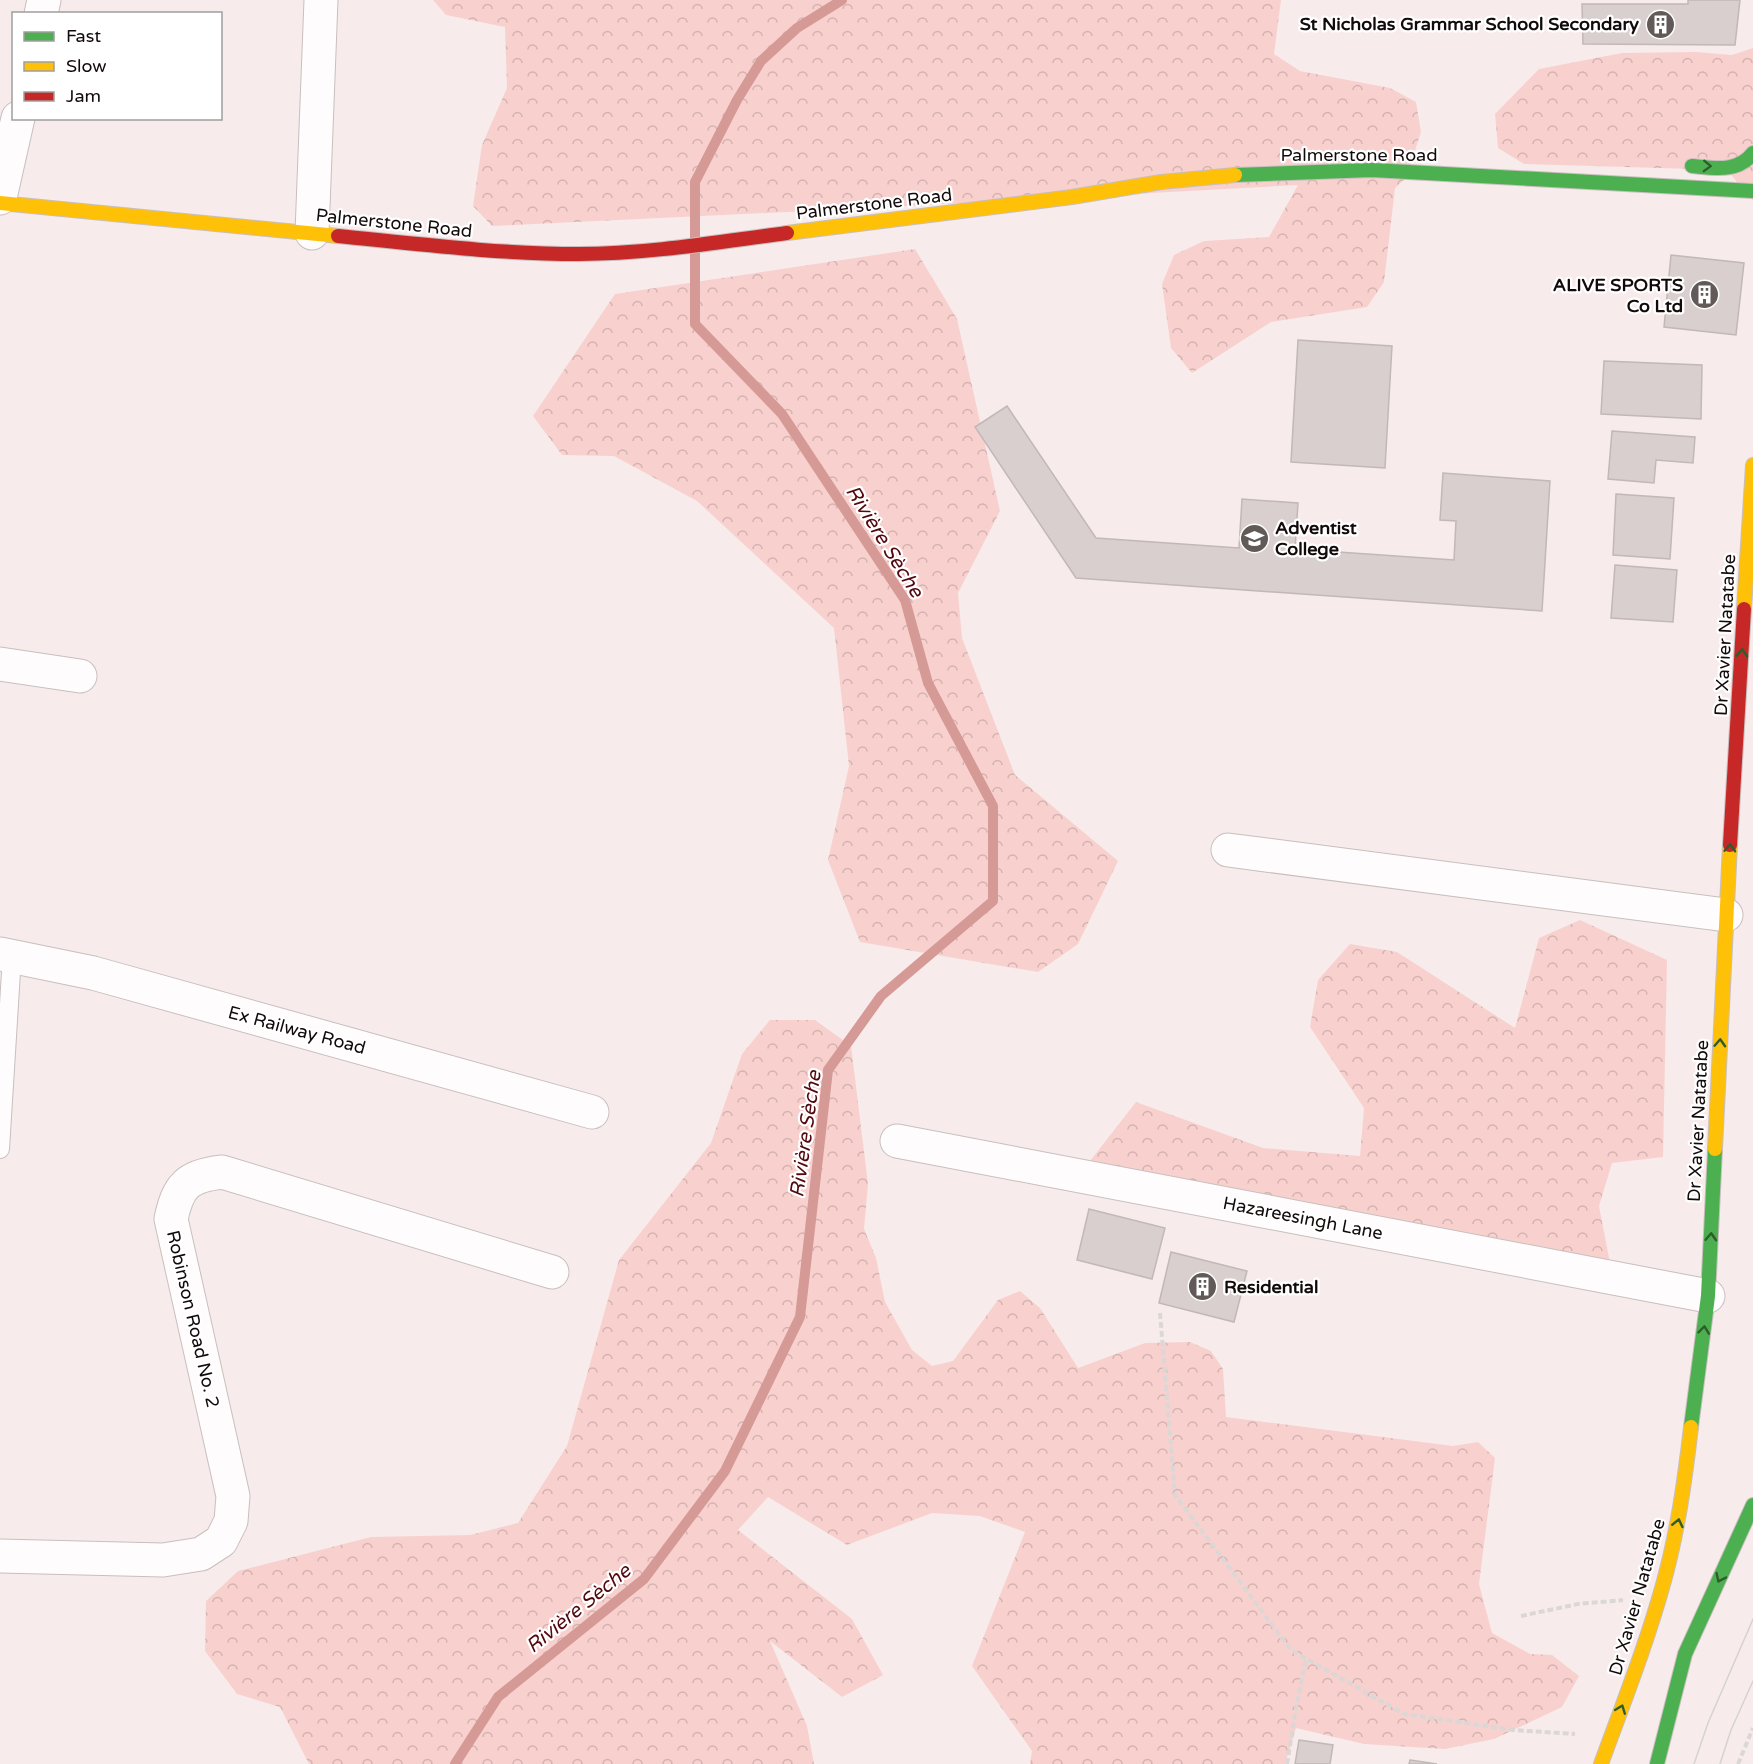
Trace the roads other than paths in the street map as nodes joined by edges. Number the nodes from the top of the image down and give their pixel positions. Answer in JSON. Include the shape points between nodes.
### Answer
{"nodes":[{"id":1,"x":321,"y":0,"type":"edge"},
{"id":2,"x":18,"y":120,"type":"edge"},
{"id":3,"x":1753,"y":153,"type":"edge"},
{"id":4,"x":1484,"y":162,"type":"dead end"},
{"id":5,"x":1679,"y":166,"type":"dead end"},
{"id":6,"x":1418,"y":172,"type":"junction"},
{"id":7,"x":1753,"y":190,"type":"edge"},
{"id":8,"x":0,"y":201,"type":"edge"},
{"id":9,"x":312,"y":233,"type":"junction"},
{"id":10,"x":1753,"y":465,"type":"edge"},
{"id":11,"x":0,"y":664,"type":"edge"},
{"id":12,"x":80,"y":676,"type":"dead end"},
{"id":13,"x":1228,"y":850,"type":"dead end"},
{"id":14,"x":1726,"y":915,"type":"junction"},
{"id":15,"x":6,"y":955,"type":"edge"},
{"id":16,"x":592,"y":1112,"type":"dead end"},
{"id":17,"x":897,"y":1141,"type":"dead end"},
{"id":18,"x":0,"y":1149,"type":"edge"},
{"id":19,"x":552,"y":1272,"type":"dead end"},
{"id":20,"x":1708,"y":1296,"type":"junction"},
{"id":21,"x":1753,"y":1505,"type":"edge"},
{"id":22,"x":0,"y":1556,"type":"edge"},
{"id":23,"x":1601,"y":1764,"type":"edge"},
{"id":24,"x":1657,"y":1764,"type":"edge"}],
"edges":[{"from":1,"to":9,"type":"street"},
{"from":2,"to":8,"type":"street"},
{"from":5,"to":3,"type":"main road","one_way":true,"via":[[1737,167]]},
{"from":4,"to":6,"type":"main road"},
{"from":6,"to":7,"type":"main road","name":"Palmerstone Road"},
{"from":6,"to":9,"type":"main road","name":"Palmerstone Road","via":[[1251,173],[633,252],[486,250]]},
{"from":8,"to":9,"type":"main road","name":"Palmerstone Road"},
{"from":14,"to":10,"type":"main road","name":"Dr Xavier Natatabe","one_way":true},
{"from":11,"to":12,"type":"street"},
{"from":13,"to":14,"type":"street"},
{"from":20,"to":14,"type":"main road","name":"Dr Xavier Natatabe","one_way":true},
{"from":15,"to":16,"type":"street","name":"Ex Railway Road","via":[[93,973]]},
{"from":15,"to":18,"type":"lane"},
{"from":17,"to":20,"type":"street","name":"Hazareesingh Lane"},
{"from":19,"to":22,"type":"street","name":"Robinson Road No. 2","via":[[222,1172],[203,1174],[187,1183],[175,1200],[171,1219],[233,1496],[231,1521],[221,1541],[201,1554],[163,1560]]},
{"from":23,"to":20,"type":"main road","name":"Dr Xavier Natatabe","one_way":true,"via":[[1640,1659],[1681,1507]]},
{"from":21,"to":24,"type":"main road","one_way":true,"via":[[1685,1654]]}]}
